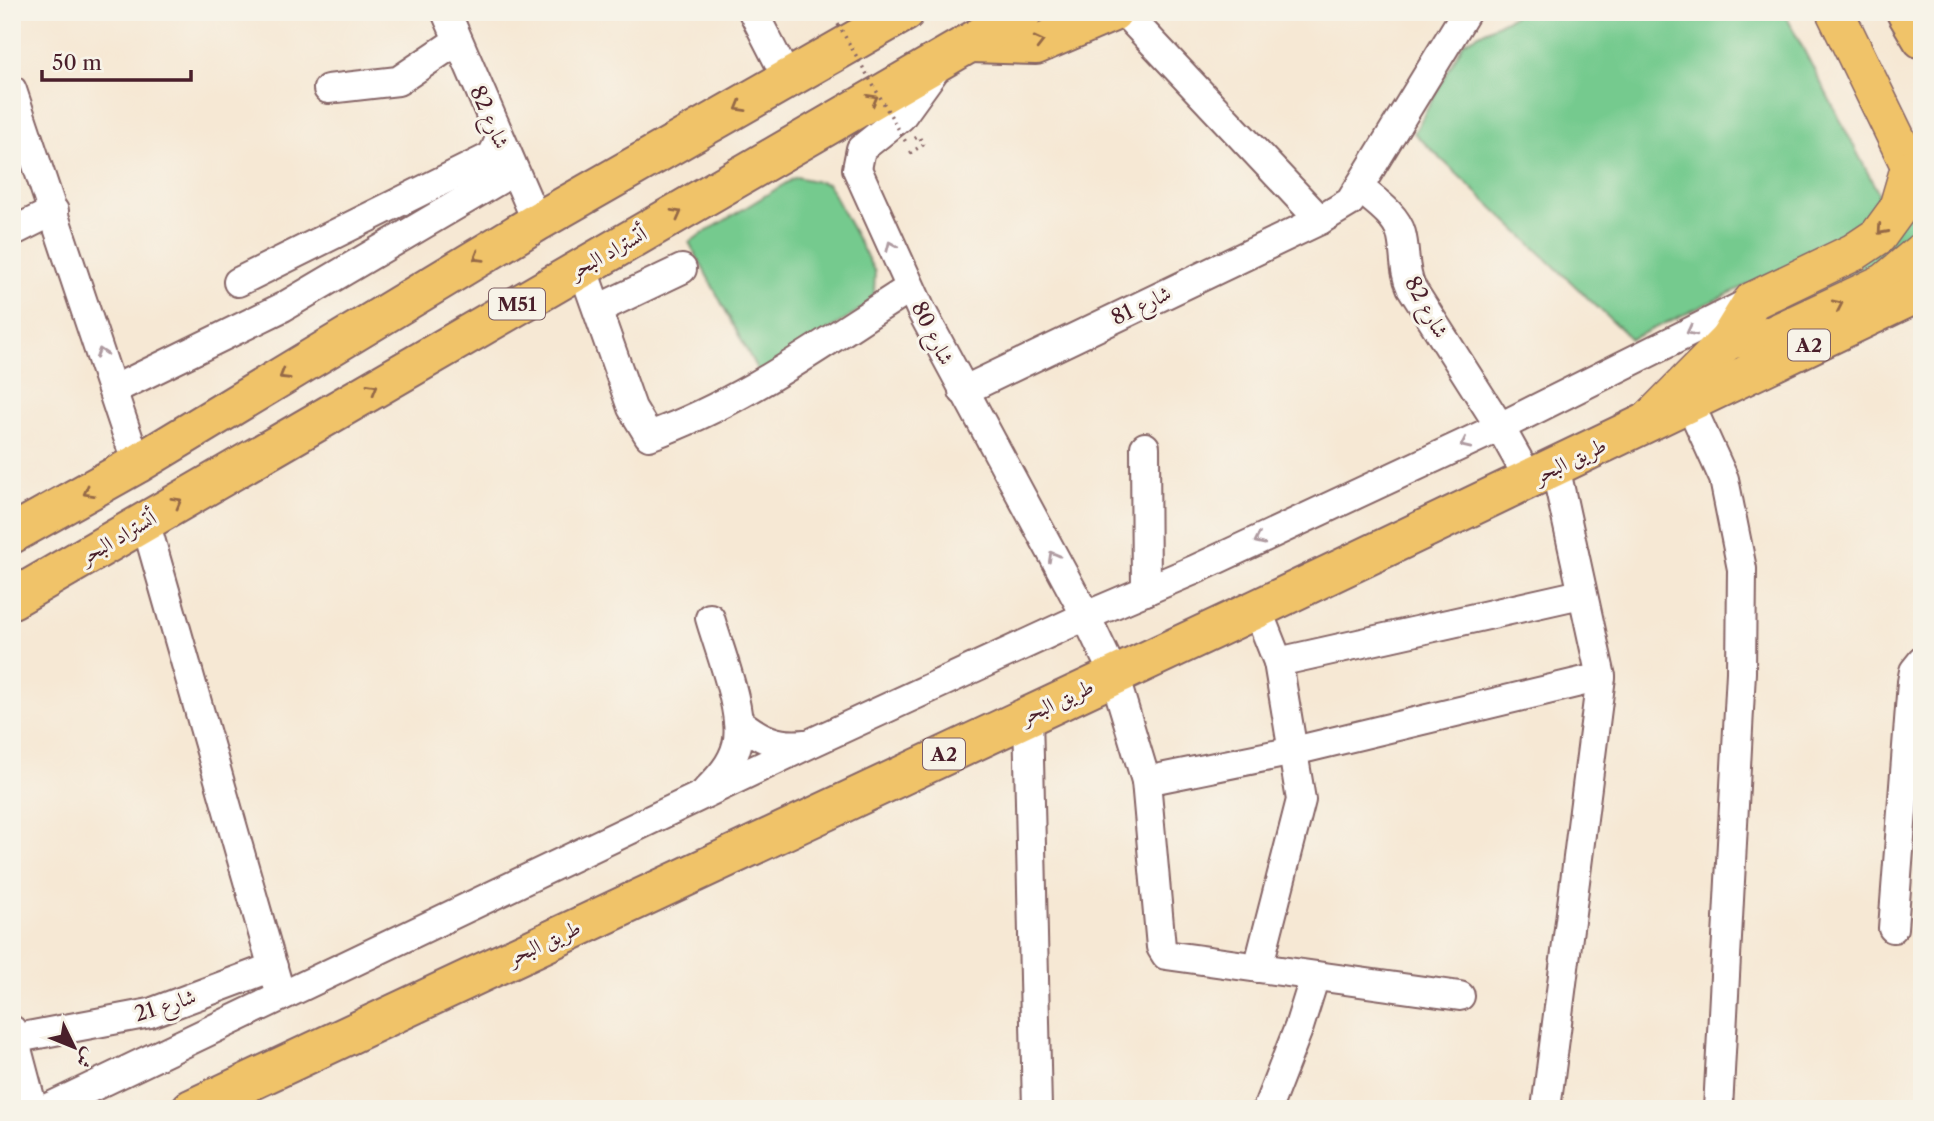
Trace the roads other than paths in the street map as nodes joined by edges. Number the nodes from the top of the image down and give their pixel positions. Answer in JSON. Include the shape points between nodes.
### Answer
{"nodes":[{"id":1,"x":446,"y":12,"type":"edge"},
{"id":2,"x":753,"y":12,"type":"edge"},
{"id":3,"x":774,"y":12,"type":"edge"},
{"id":4,"x":905,"y":12,"type":"edge"},
{"id":5,"x":1023,"y":12,"type":"edge"},
{"id":6,"x":1113,"y":12,"type":"edge"},
{"id":7,"x":1124,"y":12,"type":"edge"},
{"id":8,"x":1466,"y":12,"type":"edge"},
{"id":9,"x":1835,"y":12,"type":"edge"},
{"id":10,"x":1906,"y":12,"type":"edge"},
{"id":11,"x":1922,"y":39,"type":"edge"},
{"id":12,"x":457,"y":41,"type":"junction"},
{"id":13,"x":956,"y":52,"type":"junction"},
{"id":14,"x":796,"y":75,"type":"junction"},
{"id":15,"x":328,"y":89,"type":"dead end"},
{"id":16,"x":12,"y":90,"type":"edge"},
{"id":17,"x":500,"y":139,"type":"junction"},
{"id":18,"x":514,"y":171,"type":"junction"},
{"id":19,"x":1915,"y":179,"type":"edge"},
{"id":20,"x":1361,"y":189,"type":"junction"},
{"id":21,"x":54,"y":211,"type":"junction"},
{"id":22,"x":1320,"y":220,"type":"junction"},
{"id":23,"x":537,"y":222,"type":"junction"},
{"id":24,"x":12,"y":232,"type":"edge"},
{"id":25,"x":1922,"y":251,"type":"edge"},
{"id":26,"x":582,"y":267,"type":"junction"},
{"id":27,"x":682,"y":269,"type":"dead end"},
{"id":28,"x":238,"y":282,"type":"dead end"},
{"id":29,"x":910,"y":288,"type":"junction"},
{"id":30,"x":1922,"y":291,"type":"edge"},
{"id":31,"x":1752,"y":301,"type":"junction"},
{"id":32,"x":598,"y":309,"type":"junction"},
{"id":33,"x":1728,"y":340,"type":"junction"},
{"id":34,"x":113,"y":390,"type":"junction"},
{"id":35,"x":963,"y":391,"type":"junction"},
{"id":36,"x":1693,"y":400,"type":"junction"},
{"id":37,"x":1646,"y":424,"type":"junction"},
{"id":38,"x":1500,"y":428,"type":"junction"},
{"id":39,"x":1145,"y":447,"type":"dead end"},
{"id":40,"x":137,"y":464,"type":"junction"},
{"id":41,"x":1542,"y":473,"type":"junction"},
{"id":42,"x":145,"y":521,"type":"junction"},
{"id":43,"x":12,"y":534,"type":"edge"},
{"id":44,"x":1146,"y":590,"type":"junction"},
{"id":45,"x":1581,"y":594,"type":"junction"},
{"id":46,"x":12,"y":599,"type":"edge"},
{"id":47,"x":1257,"y":609,"type":"junction"},
{"id":48,"x":1086,"y":616,"type":"junction"},
{"id":49,"x":710,"y":618,"type":"dead end"},
{"id":50,"x":1922,"y":662,"type":"edge"},
{"id":51,"x":1278,"y":663,"type":"junction"},
{"id":52,"x":1114,"y":675,"type":"junction"},
{"id":53,"x":1601,"y":677,"type":"junction"},
{"id":54,"x":1028,"y":715,"type":"junction"},
{"id":55,"x":738,"y":721,"type":"junction"},
{"id":56,"x":811,"y":743,"type":"junction"},
{"id":57,"x":1294,"y":751,"type":"junction"},
{"id":58,"x":1146,"y":781,"type":"junction"},
{"id":59,"x":701,"y":795,"type":"junction"},
{"id":60,"x":1893,"y":928,"type":"dead end"},
{"id":61,"x":273,"y":967,"type":"junction"},
{"id":62,"x":1258,"y":968,"type":"junction"},
{"id":63,"x":1315,"y":976,"type":"junction"},
{"id":64,"x":281,"y":996,"type":"junction"},
{"id":65,"x":1460,"y":996,"type":"dead end"},
{"id":66,"x":12,"y":1030,"type":"edge"},
{"id":67,"x":13,"y":1039,"type":"edge"},
{"id":68,"x":1269,"y":1108,"type":"edge"},
{"id":69,"x":33,"y":1109,"type":"edge"},
{"id":70,"x":46,"y":1109,"type":"edge"},
{"id":71,"x":191,"y":1109,"type":"edge"},
{"id":72,"x":1037,"y":1109,"type":"edge"},
{"id":73,"x":1546,"y":1109,"type":"edge"},
{"id":74,"x":1718,"y":1109,"type":"edge"}],
"edges":[{"from":1,"to":12,"type":"street","name":"شارع 82"},
{"from":2,"to":14,"type":"street"},
{"from":3,"to":14,"type":"street"},
{"from":4,"to":14,"type":"highway"},
{"from":5,"to":13,"type":"highway","name":"أتستراد البحر","number":"M51"},
{"from":13,"to":6,"type":"highway","one_way":true,"via":[[1036,45]]},
{"from":7,"to":22,"type":"street"},
{"from":8,"to":20,"type":"street","name":"شارع 81"},
{"from":9,"to":19,"type":"main road"},
{"from":10,"to":11,"type":"highway"},
{"from":12,"to":15,"type":"street","via":[[398,81]]},
{"from":12,"to":17,"type":"street","name":"شارع 82"},
{"from":26,"to":13,"type":"highway","name":"أتستراد البحر","number":"M51","one_way":true},
{"from":29,"to":13,"type":"street","name":"شارع 80","one_way":true,"via":[[860,178],[856,159],[861,149],[912,105]]},
{"from":14,"to":23,"type":"highway","one_way":true},
{"from":16,"to":21,"type":"street"},
{"from":17,"to":18,"type":"street","name":"شارع 82"},
{"from":17,"to":28,"type":"street","via":[[492,156]]},
{"from":18,"to":23,"type":"street","name":"شارع 82"},
{"from":18,"to":34,"type":"street","via":[[283,307]]},
{"from":19,"to":31,"type":"main road","one_way":true,"via":[[1878,236]]},
{"from":20,"to":22,"type":"street","name":"شارع 81","via":[[1350,202]]},
{"from":20,"to":38,"type":"street","name":"شارع 82","via":[[1395,220],[1406,277],[1414,293]]},
{"from":21,"to":24,"type":"street"},
{"from":34,"to":21,"type":"street","one_way":true},
{"from":22,"to":35,"type":"street","name":"شارع 81"},
{"from":23,"to":40,"type":"highway","one_way":true},
{"from":33,"to":25,"type":"main road","one_way":true,"via":[[1772,335],[1885,282]]},
{"from":26,"to":32,"type":"street"},
{"from":42,"to":26,"type":"highway","name":"أتستراد البحر","number":"M51","one_way":true},
{"from":27,"to":32,"type":"street"},
{"from":29,"to":32,"type":"street","via":[[767,379],[649,436],[632,408]]},
{"from":29,"to":35,"type":"street","name":"شارع 80"},
{"from":30,"to":36,"type":"highway","name":"طريق البحر","number":"A2"},
{"from":31,"to":33,"type":"main road"},
{"from":31,"to":38,"type":"street","one_way":true},
{"from":33,"to":37,"type":"main road"},
{"from":34,"to":40,"type":"street"},
{"from":48,"to":35,"type":"street","name":"شارع 80","one_way":true},
{"from":36,"to":37,"type":"highway","name":"طريق البحر","number":"A2"},
{"from":36,"to":74,"type":"street","via":[[1724,479],[1742,569],[1741,672]]},
{"from":37,"to":41,"type":"highway","name":"طريق البحر","number":"A2"},
{"from":38,"to":41,"type":"street","name":"شارع 82"},
{"from":38,"to":44,"type":"street","one_way":true},
{"from":39,"to":44,"type":"street"},
{"from":40,"to":43,"type":"highway","one_way":true},
{"from":41,"to":45,"type":"street","name":"شارع 82"},
{"from":41,"to":47,"type":"highway","name":"طريق البحر","number":"A2"},
{"from":42,"to":46,"type":"highway","name":"أتستراد البحر","number":"M51"},
{"from":42,"to":61,"type":"street"},
{"from":44,"to":48,"type":"street"},
{"from":45,"to":51,"type":"street"},
{"from":45,"to":53,"type":"street","name":"شارع 82"},
{"from":47,"to":51,"type":"street"},
{"from":47,"to":52,"type":"highway","name":"طريق البحر","number":"A2"},
{"from":48,"to":52,"type":"street","name":"شارع 80"},
{"from":48,"to":56,"type":"street"},
{"from":49,"to":55,"type":"street"},
{"from":50,"to":60,"type":"street","via":[[1912,682]]},
{"from":51,"to":57,"type":"street"},
{"from":52,"to":54,"type":"highway","name":"طريق البحر","number":"A2"},
{"from":52,"to":58,"type":"street","name":"شارع 80"},
{"from":53,"to":57,"type":"street"},
{"from":53,"to":73,"type":"street"},
{"from":54,"to":71,"type":"highway","name":"طريق البحر","number":"A2"},
{"from":54,"to":72,"type":"street"},
{"from":55,"to":56,"type":"street","via":[[760,738],[786,746]]},
{"from":55,"to":59,"type":"street","via":[[737,744],[725,772]]},
{"from":56,"to":59,"type":"street"},
{"from":57,"to":58,"type":"street"},
{"from":57,"to":62,"type":"street","via":[[1301,800]]},
{"from":58,"to":62,"type":"street","name":"شارع 80","via":[[1161,947],[1166,955]]},
{"from":59,"to":64,"type":"street"},
{"from":61,"to":64,"type":"street"},
{"from":61,"to":67,"type":"street","name":"شارع 21","via":[[150,1013]]},
{"from":62,"to":63,"type":"street","name":"شارع 80"},
{"from":63,"to":65,"type":"street","name":"شارع 80"},
{"from":63,"to":68,"type":"street"},
{"from":64,"to":70,"type":"street"},
{"from":66,"to":67,"type":"street"},
{"from":67,"to":69,"type":"street"}]}
